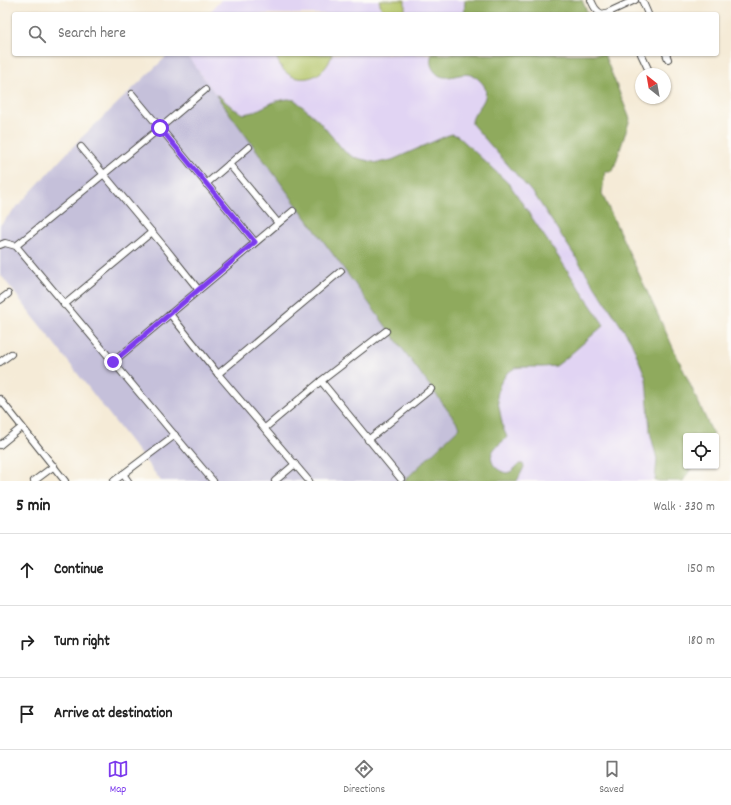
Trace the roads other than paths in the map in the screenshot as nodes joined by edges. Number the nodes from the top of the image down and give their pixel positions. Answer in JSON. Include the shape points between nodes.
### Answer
{"nodes":[{"id":1,"x":591,"y":0,"type":"edge"},
{"id":2,"x":635,"y":0,"type":"edge"},
{"id":3,"x":642,"y":0,"type":"edge"},
{"id":4,"x":620,"y":7,"type":"junction"},
{"id":5,"x":599,"y":12,"type":"edge"},
{"id":6,"x":607,"y":12,"type":"edge"},
{"id":7,"x":622,"y":12,"type":"edge"},
{"id":8,"x":647,"y":12,"type":"edge"},
{"id":9,"x":642,"y":56,"type":"edge"},
{"id":10,"x":648,"y":68,"type":"edge"},
{"id":11,"x":205,"y":90,"type":"dead end"},
{"id":12,"x":132,"y":94,"type":"dead end"},
{"id":13,"x":160,"y":128,"type":"junction"},
{"id":14,"x":81,"y":147,"type":"dead end"},
{"id":15,"x":249,"y":147,"type":"dead end"},
{"id":16,"x":229,"y":164,"type":"junction"},
{"id":17,"x":103,"y":174,"type":"junction"},
{"id":18,"x":206,"y":184,"type":"junction"},
{"id":19,"x":293,"y":211,"type":"dead end"},
{"id":20,"x":278,"y":223,"type":"junction"},
{"id":21,"x":152,"y":232,"type":"junction"},
{"id":22,"x":255,"y":242,"type":"junction"},
{"id":23,"x":0,"y":245,"type":"edge"},
{"id":24,"x":16,"y":246,"type":"junction"},
{"id":25,"x":341,"y":271,"type":"dead end"},
{"id":26,"x":198,"y":290,"type":"junction"},
{"id":27,"x":8,"y":294,"type":"dead end"},
{"id":28,"x":0,"y":300,"type":"edge"},
{"id":29,"x":64,"y":305,"type":"junction"},
{"id":30,"x":170,"y":314,"type":"junction"},
{"id":31,"x":386,"y":331,"type":"dead end"},
{"id":32,"x":11,"y":354,"type":"dead end"},
{"id":33,"x":0,"y":362,"type":"edge"},
{"id":34,"x":113,"y":362,"type":"junction"},
{"id":35,"x":218,"y":374,"type":"junction"},
{"id":36,"x":321,"y":381,"type":"junction"},
{"id":37,"x":431,"y":388,"type":"dead end"},
{"id":38,"x":0,"y":399,"type":"edge"},
{"id":39,"x":22,"y":427,"type":"junction"},
{"id":40,"x":265,"y":428,"type":"junction"},
{"id":41,"x":175,"y":435,"type":"junction"},
{"id":42,"x":368,"y":440,"type":"junction"},
{"id":43,"x":0,"y":445,"type":"edge"},
{"id":44,"x":295,"y":464,"type":"junction"},
{"id":45,"x":54,"y":466,"type":"junction"},
{"id":46,"x":123,"y":474,"type":"junction"},
{"id":47,"x":401,"y":479,"type":"dead end"},
{"id":48,"x":34,"y":481,"type":"edge"},
{"id":49,"x":64,"y":481,"type":"edge"},
{"id":50,"x":114,"y":481,"type":"edge"},
{"id":51,"x":128,"y":481,"type":"edge"},
{"id":52,"x":213,"y":481,"type":"edge"},
{"id":53,"x":275,"y":481,"type":"edge"},
{"id":54,"x":309,"y":481,"type":"edge"}],
"edges":[{"from":1,"to":5,"type":"street"},
{"from":2,"to":4,"type":"street"},
{"from":3,"to":8,"type":"street"},
{"from":4,"to":6,"type":"street"},
{"from":4,"to":7,"type":"street"},
{"from":9,"to":10,"type":"street"},
{"from":11,"to":13,"type":"street"},
{"from":12,"to":13,"type":"street"},
{"from":13,"to":17,"type":"street"},
{"from":13,"to":18,"type":"street"},
{"from":14,"to":17,"type":"street"},
{"from":15,"to":16,"type":"street"},
{"from":16,"to":18,"type":"street"},
{"from":16,"to":20,"type":"street"},
{"from":17,"to":21,"type":"street"},
{"from":17,"to":24,"type":"street"},
{"from":18,"to":22,"type":"street"},
{"from":19,"to":20,"type":"street"},
{"from":20,"to":22,"type":"street"},
{"from":21,"to":26,"type":"street"},
{"from":21,"to":29,"type":"street"},
{"from":22,"to":26,"type":"street"},
{"from":23,"to":24,"type":"street","via":[[5,243]]},
{"from":24,"to":29,"type":"street"},
{"from":25,"to":35,"type":"street"},
{"from":26,"to":30,"type":"street"},
{"from":27,"to":28,"type":"street"},
{"from":29,"to":34,"type":"street"},
{"from":30,"to":34,"type":"street"},
{"from":30,"to":35,"type":"street"},
{"from":31,"to":36,"type":"street"},
{"from":32,"to":33,"type":"street"},
{"from":34,"to":41,"type":"street"},
{"from":35,"to":40,"type":"street"},
{"from":36,"to":40,"type":"street"},
{"from":36,"to":42,"type":"street"},
{"from":37,"to":42,"type":"street"},
{"from":38,"to":39,"type":"street"},
{"from":39,"to":43,"type":"street"},
{"from":39,"to":45,"type":"street"},
{"from":40,"to":44,"type":"street"},
{"from":41,"to":46,"type":"street"},
{"from":41,"to":52,"type":"street"},
{"from":42,"to":47,"type":"street"},
{"from":44,"to":53,"type":"street"},
{"from":44,"to":54,"type":"street"},
{"from":45,"to":48,"type":"street"},
{"from":45,"to":49,"type":"street"},
{"from":46,"to":50,"type":"street"},
{"from":46,"to":51,"type":"street"}]}
